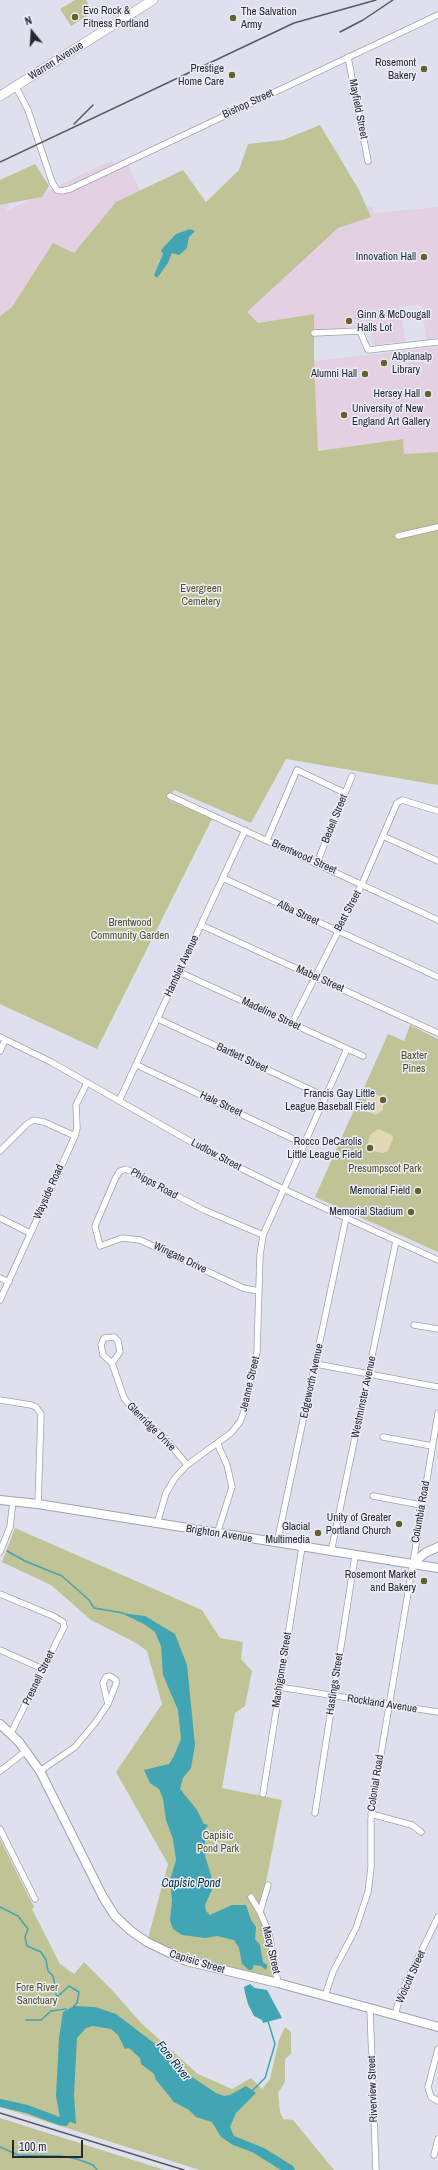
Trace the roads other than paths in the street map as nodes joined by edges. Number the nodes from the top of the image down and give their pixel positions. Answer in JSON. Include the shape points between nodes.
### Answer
{"nodes":[{"id":1,"x":153,"y":0,"type":"edge"},
{"id":2,"x":438,"y":16,"type":"edge"},
{"id":3,"x":348,"y":57,"type":"junction"},
{"id":4,"x":16,"y":87,"type":"junction"},
{"id":5,"x":0,"y":96,"type":"edge"},
{"id":6,"x":368,"y":161,"type":"dead end"},
{"id":7,"x":314,"y":333,"type":"dead end"},
{"id":8,"x":438,"y":342,"type":"edge"},
{"id":9,"x":438,"y":527,"type":"edge"},
{"id":10,"x":398,"y":536,"type":"dead end"},
{"id":11,"x":352,"y":776,"type":"dead end"},
{"id":12,"x":345,"y":793,"type":"junction"},
{"id":13,"x":170,"y":796,"type":"dead end"},
{"id":14,"x":438,"y":811,"type":"edge"},
{"id":15,"x":244,"y":830,"type":"junction"},
{"id":16,"x":383,"y":836,"type":"junction"},
{"id":17,"x":267,"y":840,"type":"junction"},
{"id":18,"x":438,"y":861,"type":"edge"},
{"id":19,"x":317,"y":862,"type":"junction"},
{"id":20,"x":223,"y":878,"type":"junction"},
{"id":21,"x":362,"y":884,"type":"junction"},
{"id":22,"x":438,"y":920,"type":"edge"},
{"id":23,"x":202,"y":925,"type":"junction"},
{"id":24,"x":337,"y":931,"type":"junction"},
{"id":25,"x":179,"y":972,"type":"junction"},
{"id":26,"x":315,"y":977,"type":"junction"},
{"id":27,"x":438,"y":977,"type":"edge"},
{"id":28,"x":158,"y":1019,"type":"junction"},
{"id":29,"x":292,"y":1023,"type":"junction"},
{"id":30,"x":438,"y":1033,"type":"edge"},
{"id":31,"x":3,"y":1038,"type":"edge"},
{"id":32,"x":347,"y":1049,"type":"junction"},
{"id":33,"x":0,"y":1052,"type":"edge"},
{"id":34,"x":363,"y":1056,"type":"dead end"},
{"id":35,"x":137,"y":1065,"type":"junction"},
{"id":36,"x":87,"y":1083,"type":"junction"},
{"id":37,"x":326,"y":1097,"type":"junction"},
{"id":38,"x":119,"y":1101,"type":"junction"},
{"id":39,"x":74,"y":1136,"type":"junction"},
{"id":40,"x":304,"y":1144,"type":"junction"},
{"id":41,"x":0,"y":1152,"type":"edge"},
{"id":42,"x":282,"y":1189,"type":"junction"},
{"id":43,"x":0,"y":1218,"type":"edge"},
{"id":44,"x":346,"y":1218,"type":"junction"},
{"id":45,"x":30,"y":1233,"type":"junction"},
{"id":46,"x":263,"y":1235,"type":"junction"},
{"id":47,"x":396,"y":1241,"type":"junction"},
{"id":48,"x":100,"y":1246,"type":"joint"},
{"id":49,"x":438,"y":1260,"type":"edge"},
{"id":50,"x":0,"y":1278,"type":"edge"},
{"id":51,"x":9,"y":1282,"type":"junction"},
{"id":52,"x":259,"y":1291,"type":"junction"},
{"id":53,"x":0,"y":1300,"type":"edge"},
{"id":54,"x":414,"y":1325,"type":"dead end"},
{"id":55,"x":438,"y":1329,"type":"edge"},
{"id":56,"x":112,"y":1363,"type":"junction"},
{"id":57,"x":316,"y":1364,"type":"junction"},
{"id":58,"x":369,"y":1374,"type":"junction"},
{"id":59,"x":438,"y":1387,"type":"edge"},
{"id":60,"x":0,"y":1400,"type":"edge"},
{"id":61,"x":438,"y":1413,"type":"edge"},
{"id":62,"x":383,"y":1437,"type":"dead end"},
{"id":63,"x":218,"y":1445,"type":"junction"},
{"id":64,"x":432,"y":1446,"type":"junction"},
{"id":65,"x":187,"y":1465,"type":"junction"},
{"id":66,"x":372,"y":1496,"type":"dead end"},
{"id":67,"x":0,"y":1500,"type":"edge"},
{"id":68,"x":13,"y":1501,"type":"junction"},
{"id":69,"x":38,"y":1504,"type":"junction"},
{"id":70,"x":422,"y":1505,"type":"junction"},
{"id":71,"x":157,"y":1524,"type":"junction"},
{"id":72,"x":217,"y":1534,"type":"junction"},
{"id":73,"x":277,"y":1543,"type":"junction"},
{"id":74,"x":302,"y":1547,"type":"junction"},
{"id":75,"x":438,"y":1547,"type":"edge"},
{"id":76,"x":0,"y":1552,"type":"edge"},
{"id":77,"x":331,"y":1552,"type":"junction"},
{"id":78,"x":355,"y":1556,"type":"junction"},
{"id":79,"x":412,"y":1564,"type":"junction"},
{"id":80,"x":438,"y":1568,"type":"edge"},
{"id":81,"x":0,"y":1594,"type":"edge"},
{"id":82,"x":0,"y":1650,"type":"edge"},
{"id":83,"x":43,"y":1669,"type":"junction"},
{"id":84,"x":279,"y":1688,"type":"junction"},
{"id":85,"x":333,"y":1696,"type":"junction"},
{"id":86,"x":108,"y":1704,"type":"dead end"},
{"id":87,"x":389,"y":1705,"type":"junction"},
{"id":88,"x":438,"y":1712,"type":"edge"},
{"id":89,"x":0,"y":1724,"type":"edge"},
{"id":90,"x":11,"y":1733,"type":"junction"},
{"id":91,"x":26,"y":1751,"type":"junction"},
{"id":92,"x":0,"y":1771,"type":"edge"},
{"id":93,"x":40,"y":1771,"type":"junction"},
{"id":94,"x":263,"y":1794,"type":"dead end"},
{"id":95,"x":315,"y":1813,"type":"dead end"},
{"id":96,"x":371,"y":1814,"type":"junction"},
{"id":97,"x":0,"y":1828,"type":"edge"},
{"id":98,"x":420,"y":1832,"type":"dead end"},
{"id":99,"x":268,"y":1885,"type":"dead end"},
{"id":100,"x":251,"y":1897,"type":"dead end"},
{"id":101,"x":34,"y":1898,"type":"dead end"},
{"id":102,"x":260,"y":1912,"type":"junction"},
{"id":103,"x":438,"y":1917,"type":"edge"},
{"id":104,"x":278,"y":1983,"type":"junction"},
{"id":105,"x":325,"y":1996,"type":"junction"},
{"id":106,"x":370,"y":2008,"type":"junction"},
{"id":107,"x":395,"y":2015,"type":"junction"},
{"id":108,"x":438,"y":2027,"type":"edge"},
{"id":109,"x":438,"y":2049,"type":"edge"},
{"id":110,"x":438,"y":2101,"type":"edge"},
{"id":111,"x":438,"y":2139,"type":"edge"},
{"id":112,"x":434,"y":2154,"type":"dead end"},
{"id":113,"x":376,"y":2170,"type":"edge"}],
"edges":[{"from":1,"to":4,"type":"main road","name":"Warren Avenue"},
{"from":2,"to":3,"type":"street","name":"Bishop Street"},
{"from":3,"to":4,"type":"street","name":"Bishop Street","via":[[61,192],[57,190],[28,110]]},
{"from":3,"to":6,"type":"street","name":"Mayfield Street"},
{"from":4,"to":5,"type":"main road","name":"Warren Avenue"},
{"from":7,"to":8,"type":"street","via":[[360,331],[368,350]]},
{"from":9,"to":10,"type":"street"},
{"from":11,"to":12,"type":"street","name":"Bedell Street"},
{"from":12,"to":17,"type":"street","via":[[297,770]]},
{"from":12,"to":19,"type":"street","name":"Bedell Street"},
{"from":13,"to":15,"type":"street","name":"Brentwood Street"},
{"from":14,"to":16,"type":"street","name":"Best Street","via":[[402,800],[397,803]]},
{"from":15,"to":17,"type":"street","name":"Brentwood Street"},
{"from":15,"to":20,"type":"street","name":"Hamblet Avenue"},
{"from":16,"to":18,"type":"street"},
{"from":16,"to":21,"type":"street","name":"Best Street"},
{"from":17,"to":19,"type":"street","name":"Brentwood Street"},
{"from":19,"to":21,"type":"street","name":"Brentwood Street"},
{"from":20,"to":23,"type":"street","name":"Hamblet Avenue"},
{"from":20,"to":24,"type":"street","name":"Alba Street"},
{"from":21,"to":22,"type":"street","name":"Brentwood Street"},
{"from":21,"to":24,"type":"street","name":"Best Street"},
{"from":23,"to":25,"type":"street","name":"Hamblet Avenue"},
{"from":23,"to":26,"type":"street","name":"Mabel Street"},
{"from":24,"to":26,"type":"street","name":"Best Street"},
{"from":24,"to":27,"type":"street","name":"Alba Street"},
{"from":25,"to":28,"type":"street","name":"Hamblet Avenue"},
{"from":25,"to":29,"type":"street","name":"Madeline Street"},
{"from":26,"to":29,"type":"street","name":"Best Street"},
{"from":26,"to":30,"type":"street","name":"Mabel Street"},
{"from":28,"to":35,"type":"street","name":"Hamblet Avenue"},
{"from":28,"to":37,"type":"street","name":"Bartlett Street"},
{"from":29,"to":32,"type":"street","name":"Madeline Street"},
{"from":31,"to":33,"type":"street"},
{"from":31,"to":36,"type":"street","name":"Ludlow Street"},
{"from":32,"to":34,"type":"street","name":"Madeline Street"},
{"from":32,"to":37,"type":"street","name":"Jeanne Street"},
{"from":35,"to":38,"type":"street","name":"Hamblet Avenue"},
{"from":35,"to":40,"type":"street","name":"Hale Street"},
{"from":36,"to":38,"type":"street","name":"Ludlow Street"},
{"from":36,"to":39,"type":"street","name":"Wayside Road","via":[[76,1105],[77,1128]]},
{"from":37,"to":40,"type":"street","name":"Jeanne Street"},
{"from":38,"to":42,"type":"street","name":"Ludlow Street","via":[[214,1155]]},
{"from":39,"to":41,"type":"street","via":[[44,1122],[33,1120]]},
{"from":39,"to":45,"type":"street","name":"Wayside Road"},
{"from":40,"to":42,"type":"street","name":"Jeanne Street"},
{"from":42,"to":44,"type":"street","name":"Ludlow Street"},
{"from":42,"to":46,"type":"street","name":"Jeanne Street"},
{"from":43,"to":45,"type":"street"},
{"from":44,"to":47,"type":"street","name":"Ludlow Street"},
{"from":44,"to":57,"type":"street","name":"Edgeworth Avenue"},
{"from":45,"to":51,"type":"street","name":"Wayside Road"},
{"from":46,"to":48,"type":"street","name":"Phipps Road","via":[[204,1210],[126,1169],[116,1176],[97,1219],[96,1234]]},
{"from":46,"to":52,"type":"street","name":"Jeanne Street"},
{"from":47,"to":49,"type":"street","name":"Ludlow Street"},
{"from":47,"to":58,"type":"street","name":"Westminster Avenue"},
{"from":48,"to":52,"type":"street","name":"Wingate Drive","via":[[122,1238],[140,1240],[243,1288]]},
{"from":50,"to":51,"type":"street"},
{"from":51,"to":53,"type":"street","name":"Wayside Road"},
{"from":52,"to":63,"type":"street","name":"Jeanne Street","via":[[257,1352],[248,1403],[235,1429]]},
{"from":54,"to":55,"type":"street"},
{"from":56,"to":56,"type":"street","name":"Glenridge Drive","via":[[103,1355],[101,1345],[104,1338],[114,1336],[120,1352]]},
{"from":56,"to":65,"type":"street","name":"Glenridge Drive","via":[[120,1391],[128,1405],[166,1440]]},
{"from":57,"to":58,"type":"street"},
{"from":57,"to":73,"type":"street","name":"Edgeworth Avenue"},
{"from":58,"to":59,"type":"street"},
{"from":58,"to":77,"type":"street","name":"Westminster Avenue"},
{"from":60,"to":69,"type":"street","via":[[32,1405],[41,1414]]},
{"from":61,"to":64,"type":"street","name":"Columbia Road"},
{"from":62,"to":64,"type":"street"},
{"from":63,"to":65,"type":"street","name":"Jeanne Street"},
{"from":63,"to":72,"type":"street","via":[[227,1465],[232,1487]]},
{"from":64,"to":70,"type":"street","name":"Columbia Road"},
{"from":65,"to":71,"type":"street","name":"Jeanne Street","via":[[166,1493]]},
{"from":66,"to":70,"type":"street"},
{"from":67,"to":68,"type":"street","name":"Brighton Avenue"},
{"from":68,"to":69,"type":"street","name":"Brighton Avenue"},
{"from":68,"to":76,"type":"street","via":[[10,1526]]},
{"from":69,"to":71,"type":"street","name":"Brighton Avenue"},
{"from":70,"to":79,"type":"street","name":"Columbia Road"},
{"from":71,"to":72,"type":"street","name":"Brighton Avenue"},
{"from":72,"to":73,"type":"street","name":"Brighton Avenue"},
{"from":73,"to":74,"type":"street","name":"Brighton Avenue"},
{"from":74,"to":77,"type":"street","name":"Brighton Avenue"},
{"from":74,"to":84,"type":"street","name":"Machigonne Street"},
{"from":75,"to":79,"type":"street","via":[[425,1553]]},
{"from":77,"to":78,"type":"street","name":"Brighton Avenue"},
{"from":78,"to":79,"type":"street","name":"Brighton Avenue"},
{"from":78,"to":85,"type":"street","name":"Hastings Street"},
{"from":79,"to":80,"type":"street","name":"Brighton Avenue"},
{"from":79,"to":87,"type":"street","name":"Colonial Road"},
{"from":81,"to":83,"type":"street","name":"Presnell Street","via":[[63,1622],[63,1632]]},
{"from":82,"to":83,"type":"street"},
{"from":83,"to":90,"type":"street","name":"Presnell Street"},
{"from":84,"to":85,"type":"street","name":"Rockland Avenue"},
{"from":84,"to":94,"type":"street","name":"Machigonne Street"},
{"from":85,"to":87,"type":"street","name":"Rockland Avenue"},
{"from":85,"to":95,"type":"street","name":"Hastings Street"},
{"from":86,"to":93,"type":"street","via":[[75,1747]]},
{"from":87,"to":88,"type":"street","name":"Rockland Avenue"},
{"from":87,"to":96,"type":"street","name":"Colonial Road"},
{"from":89,"to":90,"type":"street","name":"Capisic Street"},
{"from":90,"to":91,"type":"street","name":"Capisic Street"},
{"from":91,"to":92,"type":"street"},
{"from":91,"to":93,"type":"street","name":"Capisic Street"},
{"from":93,"to":104,"type":"street","name":"Capisic Street","via":[[103,1897],[115,1916],[130,1931],[164,1952],[186,1961]]},
{"from":96,"to":98,"type":"street","via":[[412,1825]]},
{"from":96,"to":105,"type":"street","name":"Colonial Road","via":[[371,1868],[368,1892],[358,1922]]},
{"from":97,"to":101,"type":"street"},
{"from":99,"to":102,"type":"street"},
{"from":100,"to":102,"type":"street","name":"Macy Street"},
{"from":102,"to":104,"type":"street","name":"Macy Street","via":[[268,1933]]},
{"from":103,"to":107,"type":"street","name":"Wolcott Street","via":[[402,1993]]},
{"from":104,"to":105,"type":"street","name":"Capisic Street"},
{"from":105,"to":106,"type":"street","name":"Capisic Street"},
{"from":106,"to":107,"type":"street","name":"Capisic Street"},
{"from":106,"to":113,"type":"street","name":"Riverview Street"},
{"from":107,"to":108,"type":"street","name":"Capisic Street"},
{"from":109,"to":110,"type":"street","via":[[428,2087],[432,2097]]},
{"from":111,"to":112,"type":"street"}]}
